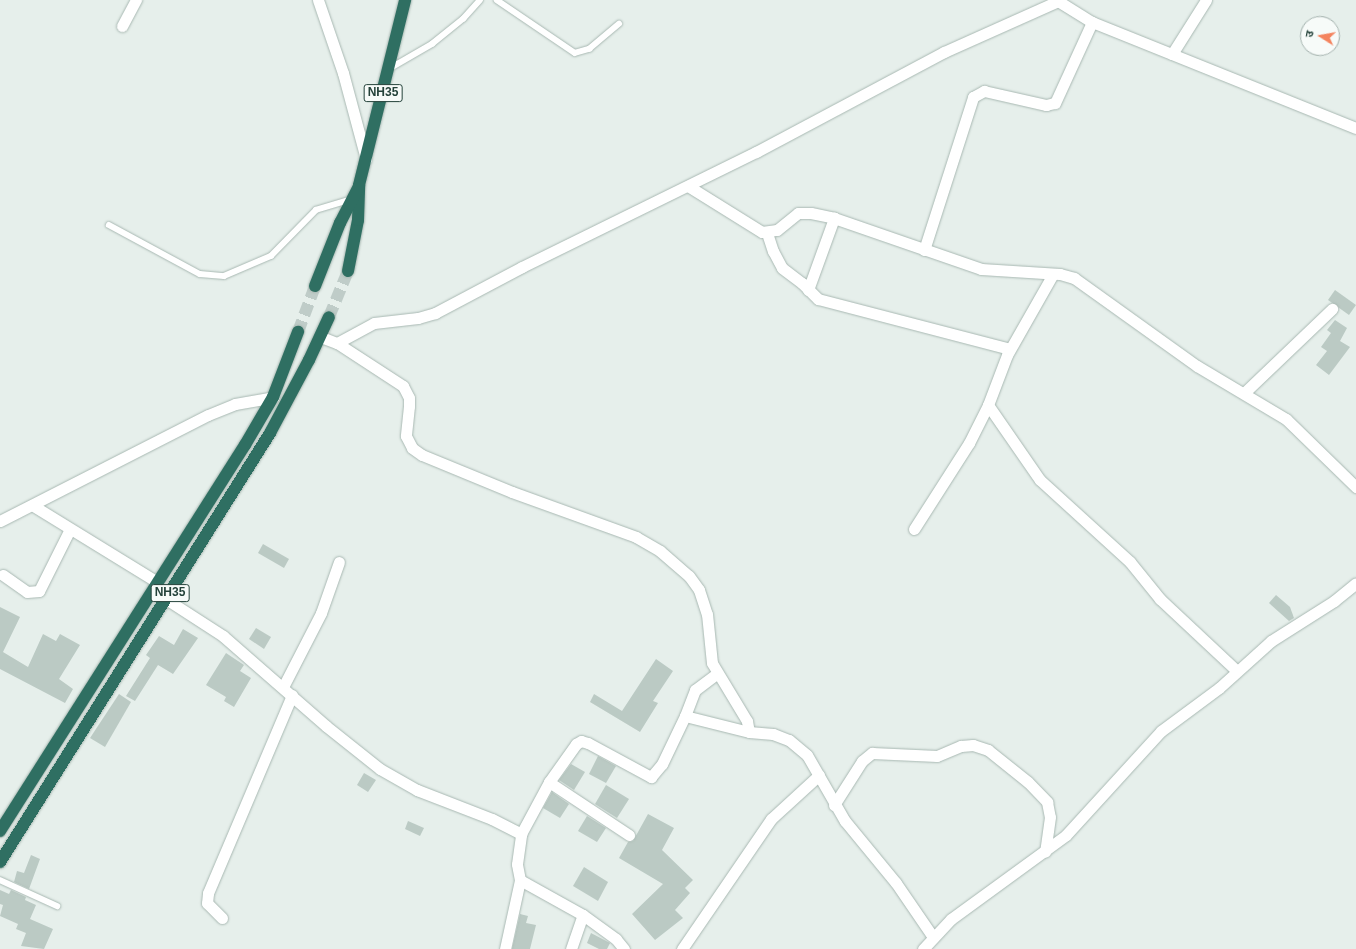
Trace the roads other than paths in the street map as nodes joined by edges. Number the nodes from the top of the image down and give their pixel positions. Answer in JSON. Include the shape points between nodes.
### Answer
{"nodes":[{"id":1,"x":136,"y":0,"type":"edge"},
{"id":2,"x":318,"y":0,"type":"edge"},
{"id":3,"x":405,"y":0,"type":"edge"},
{"id":4,"x":480,"y":0,"type":"edge"},
{"id":5,"x":497,"y":0,"type":"edge"},
{"id":6,"x":1059,"y":0,"type":"edge"},
{"id":7,"x":1206,"y":0,"type":"edge"},
{"id":8,"x":1092,"y":22,"type":"junction"},
{"id":9,"x":619,"y":24,"type":"dead end"},
{"id":10,"x":122,"y":26,"type":"dead end"},
{"id":11,"x":1172,"y":54,"type":"junction"},
{"id":12,"x":389,"y":69,"type":"junction"},
{"id":13,"x":1356,"y":128,"type":"edge"},
{"id":14,"x":366,"y":159,"type":"junction"},
{"id":15,"x":688,"y":186,"type":"junction"},
{"id":16,"x":355,"y":199,"type":"junction"},
{"id":17,"x":834,"y":218,"type":"junction"},
{"id":18,"x":109,"y":225,"type":"dead end"},
{"id":19,"x":767,"y":232,"type":"junction"},
{"id":20,"x":924,"y":250,"type":"junction"},
{"id":21,"x":348,"y":271,"type":"tunnel mouth"},
{"id":22,"x":1053,"y":274,"type":"junction"},
{"id":23,"x":315,"y":286,"type":"tunnel mouth"},
{"id":24,"x":808,"y":290,"type":"junction"},
{"id":25,"x":1332,"y":309,"type":"dead end"},
{"id":26,"x":329,"y":317,"type":"tunnel mouth"},
{"id":27,"x":298,"y":332,"type":"tunnel mouth"},
{"id":28,"x":321,"y":337,"type":"junction"},
{"id":29,"x":337,"y":343,"type":"junction"},
{"id":30,"x":1010,"y":349,"type":"junction"},
{"id":31,"x":1244,"y":393,"type":"junction"},
{"id":32,"x":273,"y":396,"type":"junction"},
{"id":33,"x":988,"y":405,"type":"junction"},
{"id":34,"x":1356,"y":486,"type":"edge"},
{"id":35,"x":32,"y":505,"type":"junction"},
{"id":36,"x":0,"y":521,"type":"edge"},
{"id":37,"x":70,"y":529,"type":"junction"},
{"id":38,"x":914,"y":529,"type":"dead end"},
{"id":39,"x":339,"y":562,"type":"dead end"},
{"id":40,"x":3,"y":575,"type":"dead end"},
{"id":41,"x":1356,"y":583,"type":"edge"},
{"id":42,"x":154,"y":586,"type":"junction"},
{"id":43,"x":166,"y":599,"type":"junction"},
{"id":44,"x":1237,"y":671,"type":"junction"},
{"id":45,"x":716,"y":674,"type":"junction"},
{"id":46,"x":282,"y":687,"type":"junction"},
{"id":47,"x":292,"y":695,"type":"junction"},
{"id":48,"x":685,"y":716,"type":"junction"},
{"id":49,"x":749,"y":732,"type":"junction"},
{"id":50,"x":819,"y":775,"type":"junction"},
{"id":51,"x":549,"y":782,"type":"junction"},
{"id":52,"x":834,"y":805,"type":"junction"},
{"id":53,"x":0,"y":831,"type":"edge"},
{"id":54,"x":521,"y":834,"type":"junction"},
{"id":55,"x":629,"y":836,"type":"dead end"},
{"id":56,"x":1045,"y":852,"type":"junction"},
{"id":57,"x":0,"y":862,"type":"edge"},
{"id":58,"x":0,"y":880,"type":"edge"},
{"id":59,"x":520,"y":880,"type":"junction"},
{"id":60,"x":57,"y":906,"type":"dead end"},
{"id":61,"x":583,"y":915,"type":"junction"},
{"id":62,"x":222,"y":918,"type":"dead end"},
{"id":63,"x":933,"y":937,"type":"junction"},
{"id":64,"x":505,"y":949,"type":"edge"},
{"id":65,"x":571,"y":949,"type":"edge"},
{"id":66,"x":624,"y":949,"type":"edge"},
{"id":67,"x":682,"y":949,"type":"edge"},
{"id":68,"x":923,"y":949,"type":"edge"}],
"edges":[{"from":1,"to":10,"type":"street"},
{"from":2,"to":14,"type":"street","via":[[343,73]]},
{"from":3,"to":12,"type":"highway","number":"NH35"},
{"from":4,"to":12,"type":"lane","via":[[463,19],[432,44]]},
{"from":5,"to":9,"type":"lane","via":[[575,53],[589,49]]},
{"from":6,"to":8,"type":"street"},
{"from":6,"to":15,"type":"street","via":[[944,52]]},
{"from":7,"to":11,"type":"street"},
{"from":8,"to":11,"type":"street"},
{"from":8,"to":20,"type":"street","via":[[1055,103],[1046,105],[984,91],[973,97]]},
{"from":11,"to":13,"type":"street"},
{"from":12,"to":14,"type":"highway","number":"NH35"},
{"from":14,"to":16,"type":"highway","number":"NH35"},
{"from":15,"to":19,"type":"street","via":[[757,229]]},
{"from":15,"to":29,"type":"street","via":[[522,267],[435,313],[418,318],[374,323]]},
{"from":16,"to":18,"type":"lane","via":[[316,210],[271,256],[224,276],[200,274]]},
{"from":16,"to":21,"type":"highway","number":"NH35","via":[[355,239]]},
{"from":16,"to":23,"type":"highway","number":"NH35"},
{"from":17,"to":19,"type":"street","via":[[798,213],[777,230]]},
{"from":17,"to":20,"type":"street"},
{"from":17,"to":24,"type":"street"},
{"from":19,"to":24,"type":"street","via":[[778,263]]},
{"from":20,"to":22,"type":"street","via":[[981,269]]},
{"from":22,"to":30,"type":"street"},
{"from":22,"to":31,"type":"street","via":[[1067,275],[1083,283],[1191,361]]},
{"from":24,"to":30,"type":"street","via":[[823,302]]},
{"from":25,"to":31,"type":"street"},
{"from":26,"to":28,"type":"highway","number":"NH35"},
{"from":27,"to":32,"type":"highway","number":"NH35"},
{"from":28,"to":29,"type":"street"},
{"from":28,"to":43,"type":"highway","number":"NH35","via":[[270,433]]},
{"from":29,"to":45,"type":"street","via":[[403,386],[409,398],[406,436],[412,448],[422,455],[512,492],[636,537],[674,562],[689,576],[698,590],[706,614],[710,658]]},
{"from":30,"to":33,"type":"street"},
{"from":31,"to":34,"type":"street","via":[[1286,419]]},
{"from":32,"to":35,"type":"street","via":[[235,404],[208,415]]},
{"from":32,"to":42,"type":"highway","number":"NH35"},
{"from":33,"to":38,"type":"street","via":[[958,462]]},
{"from":33,"to":44,"type":"street","via":[[1040,480],[1130,562],[1160,599]]},
{"from":35,"to":36,"type":"street"},
{"from":35,"to":37,"type":"street"},
{"from":37,"to":40,"type":"street","via":[[39,591],[27,592]]},
{"from":37,"to":42,"type":"street"},
{"from":39,"to":46,"type":"street","via":[[321,613]]},
{"from":41,"to":44,"type":"street","via":[[1334,601],[1271,641]]},
{"from":42,"to":43,"type":"street"},
{"from":42,"to":53,"type":"highway","number":"NH35"},
{"from":43,"to":46,"type":"street","via":[[222,636]]},
{"from":43,"to":57,"type":"highway","number":"NH35"},
{"from":44,"to":56,"type":"street","via":[[1149,742],[1076,826]]},
{"from":45,"to":48,"type":"street","via":[[695,690]]},
{"from":45,"to":49,"type":"street","via":[[746,721]]},
{"from":46,"to":47,"type":"street"},
{"from":47,"to":54,"type":"street","via":[[380,769],[417,790],[492,819]]},
{"from":47,"to":62,"type":"street","via":[[208,893],[207,903]]},
{"from":48,"to":49,"type":"street"},
{"from":48,"to":51,"type":"street","via":[[654,776],[647,777],[588,742],[581,741],[576,744]]},
{"from":49,"to":50,"type":"street","via":[[773,734],[789,740],[807,755]]},
{"from":50,"to":52,"type":"street"},
{"from":50,"to":67,"type":"street","via":[[771,819]]},
{"from":51,"to":54,"type":"street"},
{"from":51,"to":55,"type":"street"},
{"from":52,"to":56,"type":"street","via":[[862,761],[872,753],[937,756],[961,746],[974,745],[988,750],[1028,782],[1047,802],[1050,817]]},
{"from":52,"to":63,"type":"street","via":[[896,883]]},
{"from":54,"to":59,"type":"street","via":[[517,864]]},
{"from":56,"to":63,"type":"street","via":[[967,906]]},
{"from":58,"to":60,"type":"lane"},
{"from":59,"to":61,"type":"street"},
{"from":59,"to":64,"type":"street"},
{"from":61,"to":65,"type":"street"},
{"from":61,"to":66,"type":"street","via":[[616,939]]},
{"from":63,"to":68,"type":"street"}]}
